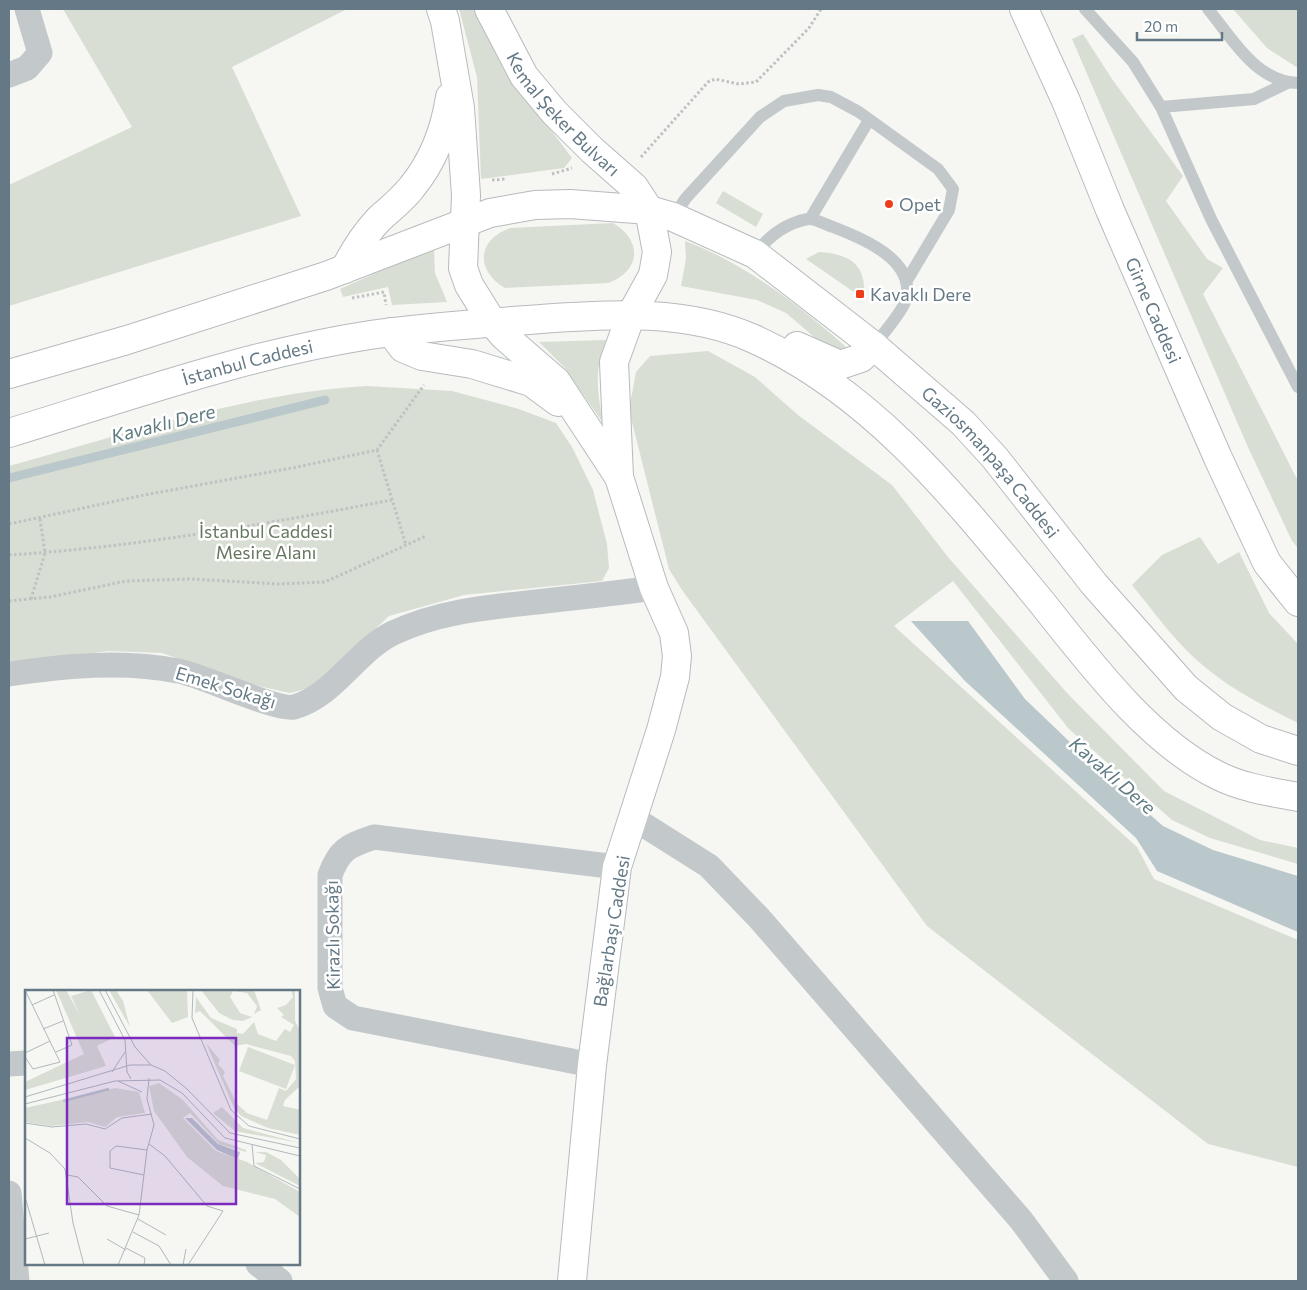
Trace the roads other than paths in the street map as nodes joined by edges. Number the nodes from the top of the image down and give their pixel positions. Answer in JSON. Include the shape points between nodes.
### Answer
{"nodes":[{"id":1,"x":26,"y":9,"type":"edge"},
{"id":2,"x":441,"y":9,"type":"edge"},
{"id":3,"x":489,"y":9,"type":"edge"},
{"id":4,"x":1024,"y":9,"type":"edge"},
{"id":5,"x":1085,"y":9,"type":"edge"},
{"id":6,"x":1208,"y":9,"type":"edge"},
{"id":7,"x":455,"y":71,"type":"junction"},
{"id":8,"x":9,"y":75,"type":"edge"},
{"id":9,"x":1293,"y":83,"type":"edge"},
{"id":10,"x":1161,"y":107,"type":"junction"},
{"id":11,"x":869,"y":120,"type":"junction"},
{"id":12,"x":661,"y":213,"type":"junction"},
{"id":13,"x":810,"y":219,"type":"junction"},
{"id":14,"x":466,"y":221,"type":"junction"},
{"id":15,"x":755,"y":254,"type":"junction"},
{"id":16,"x":335,"y":273,"type":"junction"},
{"id":17,"x":906,"y":282,"type":"junction"},
{"id":18,"x":631,"y":315,"type":"junction"},
{"id":19,"x":492,"y":322,"type":"junction"},
{"id":20,"x":391,"y":332,"type":"junction"},
{"id":21,"x":756,"y":340,"type":"junction"},
{"id":22,"x":874,"y":346,"type":"junction"},
{"id":23,"x":9,"y":374,"type":"edge"},
{"id":24,"x":1298,"y":387,"type":"edge"},
{"id":25,"x":579,"y":417,"type":"junction"},
{"id":26,"x":9,"y":433,"type":"edge"},
{"id":27,"x":619,"y":476,"type":"junction"},
{"id":28,"x":654,"y":588,"type":"junction"},
{"id":29,"x":1298,"y":602,"type":"edge"},
{"id":30,"x":9,"y":674,"type":"edge"},
{"id":31,"x":1298,"y":751,"type":"edge"},
{"id":32,"x":1298,"y":797,"type":"edge"},
{"id":33,"x":633,"y":818,"type":"junction"},
{"id":34,"x":617,"y":867,"type":"junction"},
{"id":35,"x":25,"y":1063,"type":"edge"},
{"id":36,"x":9,"y":1064,"type":"edge"},
{"id":37,"x":592,"y":1066,"type":"junction"},
{"id":38,"x":9,"y":1193,"type":"edge"},
{"id":39,"x":259,"y":1265,"type":"edge"},
{"id":40,"x":17,"y":1281,"type":"edge"},
{"id":41,"x":280,"y":1281,"type":"edge"},
{"id":42,"x":572,"y":1281,"type":"edge"},
{"id":43,"x":1066,"y":1281,"type":"edge"}],
"edges":[{"from":1,"to":8,"type":"street","via":[[40,53],[27,68]]},
{"from":2,"to":7,"type":"main road"},
{"from":3,"to":12,"type":"main road","name":"Kemal Şeker Bulvarı","via":[[524,76],[554,112]]},
{"from":4,"to":29,"type":"main road","name":"Girne Caddesi","via":[[1218,458],[1267,563]]},
{"from":5,"to":10,"type":"lane","via":[[1133,62]]},
{"from":6,"to":9,"type":"lane","via":[[1262,73]]},
{"from":7,"to":14,"type":"main road"},
{"from":7,"to":16,"type":"main road","via":[[446,125],[432,158],[412,188],[378,221]]},
{"from":9,"to":10,"type":"lane","via":[[1254,99]]},
{"from":10,"to":24,"type":"lane","via":[[1211,219]]},
{"from":11,"to":12,"type":"lane","via":[[831,97],[818,95],[784,101],[760,117],[686,198]]},
{"from":11,"to":13,"type":"lane"},
{"from":11,"to":17,"type":"lane","via":[[938,169],[952,189],[949,210]]},
{"from":12,"to":14,"type":"main road","name":"Gaziosmanpaşa Caddesi","via":[[603,204],[535,205]]},
{"from":12,"to":15,"type":"main road","name":"Gaziosmanpaşa Caddesi"},
{"from":12,"to":18,"type":"main road","via":[[653,275]]},
{"from":13,"to":15,"type":"lane","via":[[768,238]]},
{"from":13,"to":17,"type":"lane","via":[[879,248],[895,261]]},
{"from":14,"to":16,"type":"main road"},
{"from":14,"to":19,"type":"main road","via":[[462,243],[463,268],[469,285]]},
{"from":15,"to":22,"type":"main road","name":"Gaziosmanpaşa Caddesi"},
{"from":16,"to":23,"type":"main road"},
{"from":17,"to":22,"type":"lane","via":[[905,302]]},
{"from":18,"to":19,"type":"main road","name":"İstanbul Caddesi"},
{"from":18,"to":21,"type":"main road","via":[[720,325]]},
{"from":18,"to":27,"type":"main road","via":[[614,362]]},
{"from":19,"to":20,"type":"main road","name":"İstanbul Caddesi"},
{"from":19,"to":25,"type":"main road","via":[[556,381]]},
{"from":20,"to":25,"type":"main road","via":[[403,348],[422,356],[472,364],[531,382]]},
{"from":20,"to":26,"type":"main road","name":"İstanbul Caddesi","via":[[303,348],[217,370]]},
{"from":21,"to":22,"type":"main road","via":[[782,342],[807,349],[840,365],[861,358]]},
{"from":21,"to":32,"type":"main road","via":[[848,396],[891,431],[960,503],[1080,650],[1145,722],[1184,755],[1221,777]]},
{"from":22,"to":31,"type":"main road","name":"Gaziosmanpaşa Caddesi","via":[[963,423],[989,451],[1094,584],[1186,688],[1222,717],[1261,739]]},
{"from":25,"to":27,"type":"main road"},
{"from":27,"to":28,"type":"main road","name":"Bağlarbaşı Caddesi"},
{"from":28,"to":30,"type":"street","name":"Emek Sokağı","via":[[461,611],[422,622],[392,634],[314,699],[291,708],[180,671],[148,666],[89,664]]},
{"from":28,"to":33,"type":"main road","name":"Bağlarbaşı Caddesi","via":[[674,633],[675,677]]},
{"from":33,"to":34,"type":"main road","name":"Bağlarbaşı Caddesi"},
{"from":33,"to":43,"type":"street","via":[[710,866],[1021,1220]]},
{"from":34,"to":37,"type":"main road","name":"Bağlarbaşı Caddesi"},
{"from":34,"to":37,"type":"street","name":"Kirazlı Sokağı","via":[[374,837],[347,847],[336,858],[330,875],[330,988],[334,1006],[353,1018]]},
{"from":35,"to":36,"type":"street"},
{"from":37,"to":42,"type":"main road","name":"Bağlarbaşı Caddesi"},
{"from":38,"to":40,"type":"street"},
{"from":39,"to":41,"type":"street"}]}
